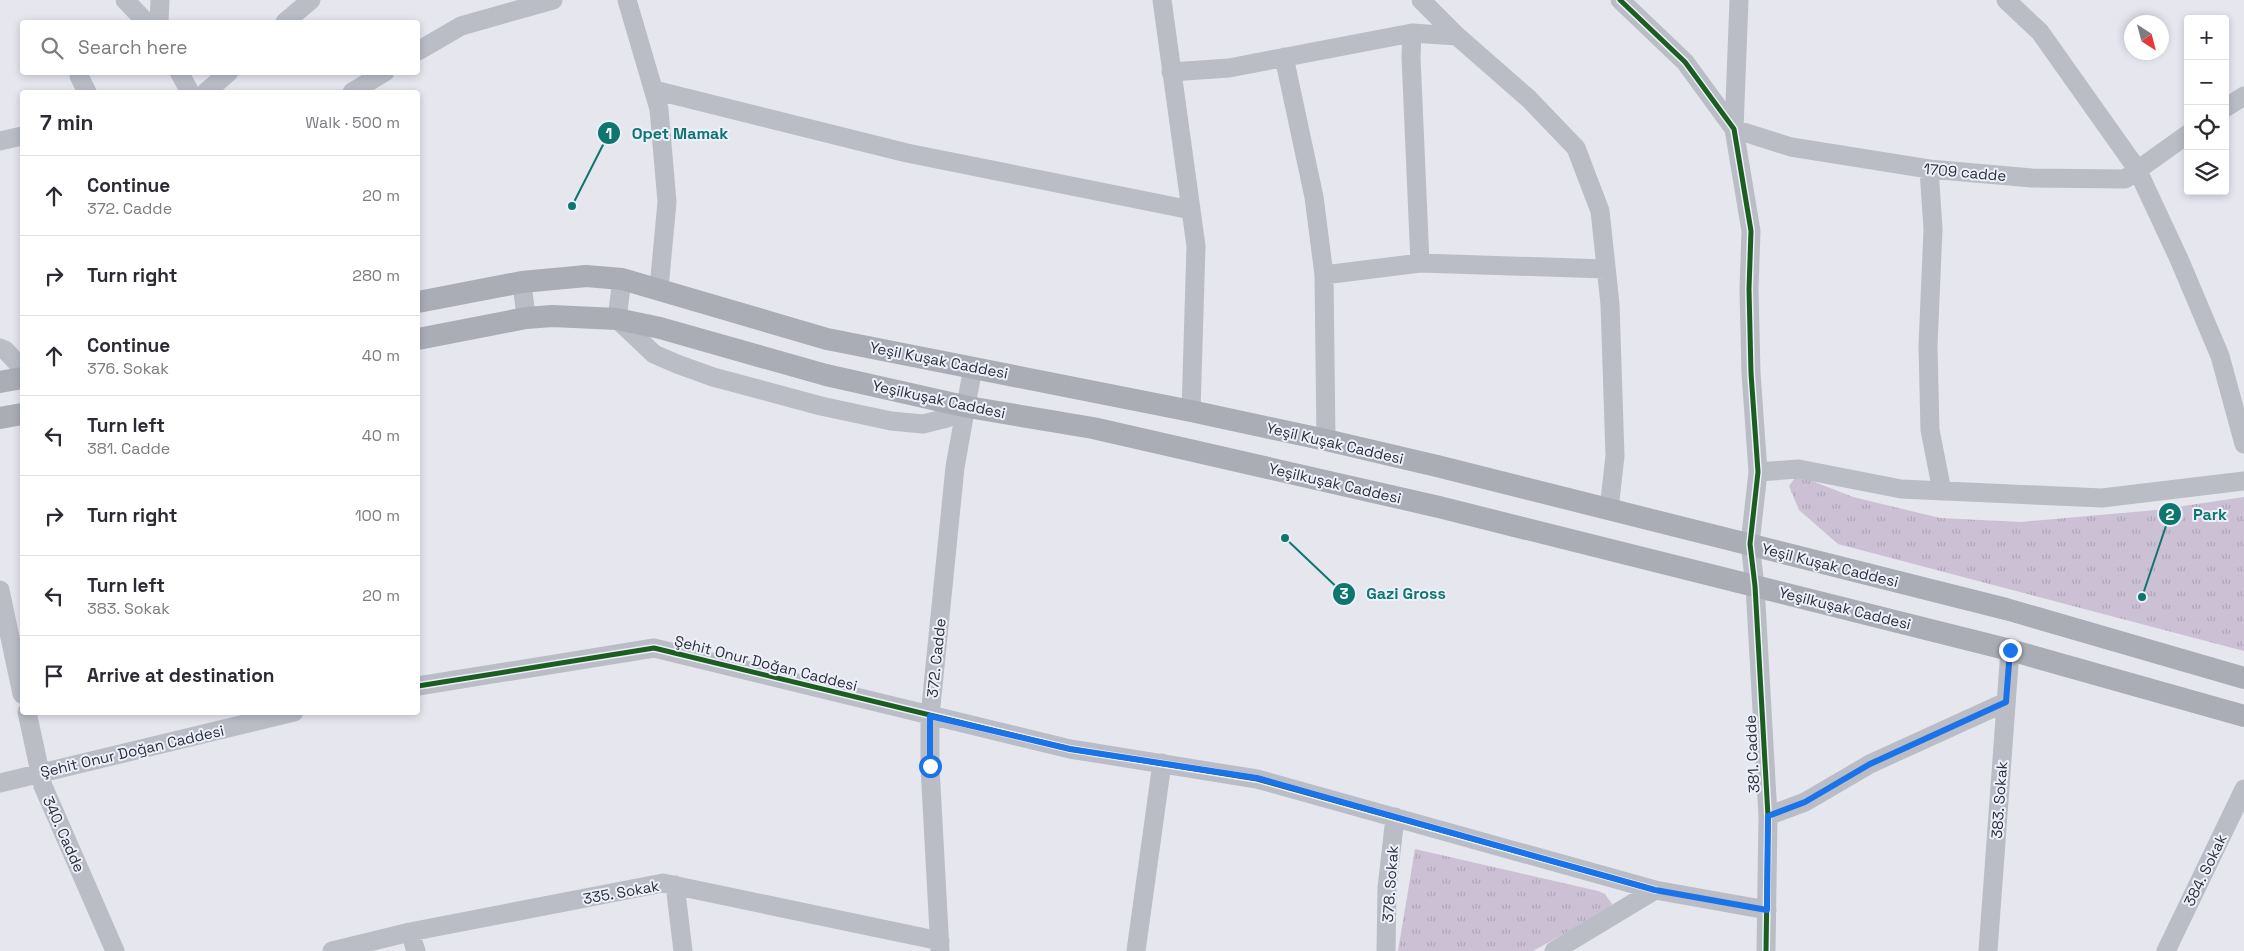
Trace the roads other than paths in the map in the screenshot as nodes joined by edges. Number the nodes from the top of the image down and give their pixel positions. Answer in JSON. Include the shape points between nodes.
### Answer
{"nodes":[{"id":1,"x":125,"y":0,"type":"edge"},
{"id":2,"x":160,"y":0,"type":"edge"},
{"id":3,"x":310,"y":0,"type":"edge"},
{"id":4,"x":553,"y":0,"type":"edge"},
{"id":5,"x":628,"y":0,"type":"edge"},
{"id":6,"x":1162,"y":0,"type":"edge"},
{"id":7,"x":1420,"y":0,"type":"edge"},
{"id":8,"x":1620,"y":0,"type":"edge"},
{"id":9,"x":1739,"y":0,"type":"edge"},
{"id":10,"x":2006,"y":0,"type":"edge"},
{"id":11,"x":144,"y":20,"type":"edge"},
{"id":12,"x":158,"y":20,"type":"edge"},
{"id":13,"x":287,"y":20,"type":"edge"},
{"id":14,"x":1412,"y":33,"type":"junction"},
{"id":15,"x":1457,"y":36,"type":"junction"},
{"id":16,"x":420,"y":50,"type":"edge"},
{"id":17,"x":1284,"y":57,"type":"junction"},
{"id":18,"x":1171,"y":72,"type":"junction"},
{"id":19,"x":181,"y":75,"type":"edge"},
{"id":20,"x":226,"y":75,"type":"edge"},
{"id":21,"x":380,"y":75,"type":"edge"},
{"id":22,"x":189,"y":90,"type":"edge"},
{"id":23,"x":208,"y":90,"type":"edge"},
{"id":24,"x":355,"y":90,"type":"edge"},
{"id":25,"x":654,"y":90,"type":"junction"},
{"id":26,"x":2244,"y":96,"type":"edge"},
{"id":27,"x":2229,"y":105,"type":"edge"},
{"id":28,"x":1734,"y":129,"type":"junction"},
{"id":29,"x":20,"y":136,"type":"edge"},
{"id":30,"x":2184,"y":137,"type":"edge"},
{"id":31,"x":0,"y":141,"type":"edge"},
{"id":32,"x":1928,"y":169,"type":"junction"},
{"id":33,"x":2138,"y":169,"type":"junction"},
{"id":34,"x":1191,"y":210,"type":"junction"},
{"id":35,"x":1420,"y":263,"type":"junction"},
{"id":36,"x":1606,"y":269,"type":"junction"},
{"id":37,"x":1324,"y":275,"type":"junction"},
{"id":38,"x":622,"y":279,"type":"junction"},
{"id":39,"x":522,"y":282,"type":"junction"},
{"id":40,"x":659,"y":288,"type":"junction"},
{"id":41,"x":420,"y":302,"type":"edge"},
{"id":42,"x":526,"y":318,"type":"junction"},
{"id":43,"x":617,"y":319,"type":"junction"},
{"id":44,"x":420,"y":339,"type":"edge"},
{"id":45,"x":0,"y":348,"type":"edge"},
{"id":46,"x":20,"y":366,"type":"edge"},
{"id":47,"x":973,"y":367,"type":"junction"},
{"id":48,"x":20,"y":378,"type":"edge"},
{"id":49,"x":0,"y":382,"type":"edge"},
{"id":50,"x":968,"y":407,"type":"junction"},
{"id":51,"x":1190,"y":411,"type":"junction"},
{"id":52,"x":20,"y":414,"type":"edge"},
{"id":53,"x":0,"y":418,"type":"edge"},
{"id":54,"x":1326,"y":440,"type":"junction"},
{"id":55,"x":2244,"y":444,"type":"edge"},
{"id":56,"x":1758,"y":472,"type":"junction"},
{"id":57,"x":2244,"y":481,"type":"edge"},
{"id":58,"x":1942,"y":491,"type":"junction"},
{"id":59,"x":1609,"y":509,"type":"junction"},
{"id":60,"x":1750,"y":544,"type":"junction"},
{"id":61,"x":1755,"y":586,"type":"junction"},
{"id":62,"x":0,"y":590,"type":"edge"},
{"id":63,"x":20,"y":632,"type":"edge"},
{"id":64,"x":2010,"y":650,"type":"junction"},
{"id":65,"x":13,"y":652,"type":"junction"},
{"id":66,"x":2244,"y":678,"type":"edge"},
{"id":67,"x":20,"y":685,"type":"edge"},
{"id":68,"x":420,"y":686,"type":"edge"},
{"id":69,"x":2006,"y":702,"type":"junction"},
{"id":70,"x":28,"y":715,"type":"edge"},
{"id":71,"x":282,"y":715,"type":"edge"},
{"id":72,"x":930,"y":716,"type":"junction"},
{"id":73,"x":2244,"y":716,"type":"edge"},
{"id":74,"x":1162,"y":763,"type":"junction"},
{"id":75,"x":40,"y":773,"type":"junction"},
{"id":76,"x":0,"y":783,"type":"edge"},
{"id":77,"x":2244,"y":788,"type":"edge"},
{"id":78,"x":1768,"y":816,"type":"junction"},
{"id":79,"x":1395,"y":817,"type":"junction"},
{"id":80,"x":675,"y":885,"type":"junction"},
{"id":81,"x":1655,"y":890,"type":"junction"},
{"id":82,"x":1767,"y":910,"type":"junction"},
{"id":83,"x":410,"y":932,"type":"junction"},
{"id":84,"x":940,"y":946,"type":"edge"},
{"id":85,"x":115,"y":951,"type":"edge"},
{"id":86,"x":332,"y":951,"type":"edge"},
{"id":87,"x":416,"y":951,"type":"edge"},
{"id":88,"x":683,"y":951,"type":"edge"},
{"id":89,"x":1136,"y":951,"type":"edge"},
{"id":90,"x":1386,"y":951,"type":"edge"},
{"id":91,"x":1554,"y":951,"type":"edge"},
{"id":92,"x":1766,"y":951,"type":"edge"},
{"id":93,"x":1988,"y":951,"type":"edge"},
{"id":94,"x":2166,"y":951,"type":"edge"}],
"edges":[{"from":1,"to":11,"type":"street"},
{"from":2,"to":12,"type":"street"},
{"from":3,"to":13,"type":"street"},
{"from":4,"to":16,"type":"street","via":[[461,26]]},
{"from":5,"to":25,"type":"street"},
{"from":6,"to":18,"type":"street"},
{"from":7,"to":15,"type":"street"},
{"from":8,"to":28,"type":"street","via":[[1685,62]]},
{"from":9,"to":28,"type":"street","name":"381. Cadde"},
{"from":10,"to":33,"type":"street","via":[[2040,32]]},
{"from":14,"to":15,"type":"street"},
{"from":14,"to":17,"type":"street"},
{"from":14,"to":35,"type":"street","via":[[1410,57]]},
{"from":15,"to":36,"type":"street","via":[[1529,99],[1576,148],[1600,211]]},
{"from":17,"to":18,"type":"street","via":[[1229,68]]},
{"from":17,"to":37,"type":"street","via":[[1314,197]]},
{"from":18,"to":34,"type":"street"},
{"from":19,"to":22,"type":"street"},
{"from":20,"to":23,"type":"street"},
{"from":21,"to":24,"type":"street"},
{"from":25,"to":34,"type":"street","via":[[907,153]]},
{"from":25,"to":40,"type":"street","via":[[659,109],[667,202]]},
{"from":26,"to":27,"type":"street"},
{"from":28,"to":32,"type":"street","name":"1709 cadde","via":[[1791,147]]},
{"from":28,"to":56,"type":"street","name":"381. Cadde","via":[[1751,231],[1751,373]]},
{"from":29,"to":31,"type":"street"},
{"from":30,"to":33,"type":"street","name":"1709 cadde"},
{"from":32,"to":33,"type":"street","name":"1709 cadde","via":[[2032,178],[2125,178]]},
{"from":32,"to":58,"type":"street","via":[[1933,229],[1928,346],[1930,430]]},
{"from":33,"to":55,"type":"street","via":[[2220,356]]},
{"from":34,"to":51,"type":"street","via":[[1196,246]]},
{"from":35,"to":36,"type":"street"},
{"from":35,"to":37,"type":"street"},
{"from":36,"to":59,"type":"street","via":[[1615,456]]},
{"from":37,"to":54,"type":"street"},
{"from":38,"to":39,"type":"main road","name":"Yeşil Kuşak Caddesi","via":[[586,276]]},
{"from":38,"to":40,"type":"main road","name":"Yeşil Kuşak Caddesi"},
{"from":38,"to":43,"type":"street"},
{"from":39,"to":41,"type":"main road","name":"Yeşil Kuşak Caddesi"},
{"from":39,"to":42,"type":"street"},
{"from":40,"to":47,"type":"main road","name":"Yeşil Kuşak Caddesi","via":[[827,339]]},
{"from":42,"to":43,"type":"main road","name":"Yeşilkuşak Caddesi"},
{"from":42,"to":44,"type":"main road","name":"Yeşilkuşak Caddesi"},
{"from":43,"to":50,"type":"main road","name":"Yeşilkuşak Caddesi","via":[[691,335],[826,375]]},
{"from":43,"to":50,"type":"street","via":[[654,354],[677,364],[821,406],[891,421],[923,424],[947,418]]},
{"from":45,"to":46,"type":"street"},
{"from":47,"to":50,"type":"street","name":"372. Cadde"},
{"from":47,"to":51,"type":"main road","name":"Yeşil Kuşak Caddesi"},
{"from":48,"to":49,"type":"main road"},
{"from":50,"to":61,"type":"main road","name":"Yeşilkuşak Caddesi","via":[[1144,439],[1439,507]]},
{"from":50,"to":72,"type":"street","name":"372. Cadde","via":[[955,467]]},
{"from":51,"to":54,"type":"main road","name":"Yeşil Kuşak Caddesi"},
{"from":52,"to":53,"type":"main road"},
{"from":54,"to":59,"type":"main road","name":"Yeşil Kuşak Caddesi"},
{"from":56,"to":58,"type":"street","via":[[1799,469],[1900,489]]},
{"from":56,"to":60,"type":"street","name":"381. Cadde"},
{"from":57,"to":58,"type":"street","via":[[2102,498]]},
{"from":59,"to":60,"type":"main road","name":"Yeşil Kuşak Caddesi"},
{"from":60,"to":61,"type":"street","name":"381. Cadde"},
{"from":60,"to":66,"type":"main road","name":"Yeşil Kuşak Caddesi","via":[[2006,610]]},
{"from":61,"to":64,"type":"main road","name":"Yeşilkuşak Caddesi"},
{"from":61,"to":78,"type":"street","name":"381. Cadde"},
{"from":62,"to":65,"type":"street"},
{"from":63,"to":65,"type":"street"},
{"from":64,"to":69,"type":"street","name":"383. Sokak"},
{"from":64,"to":73,"type":"main road","name":"Yeşilkuşak Caddesi"},
{"from":65,"to":67,"type":"street"},
{"from":68,"to":72,"type":"street","name":"Şehit Onur Doğan Caddesi","via":[[654,648]]},
{"from":69,"to":78,"type":"street","via":[[1870,764],[1805,802]]},
{"from":69,"to":93,"type":"street","name":"383. Sokak"},
{"from":70,"to":75,"type":"street","name":"340. Cadde"},
{"from":71,"to":75,"type":"street","name":"Şehit Onur Doğan Caddesi"},
{"from":72,"to":74,"type":"street","name":"Şehit Onur Doğan Caddesi","via":[[1070,749]]},
{"from":72,"to":84,"type":"street","name":"372. Cadde"},
{"from":74,"to":79,"type":"street","name":"Şehit Onur Doğan Caddesi","via":[[1257,778]]},
{"from":74,"to":89,"type":"street"},
{"from":75,"to":76,"type":"street","name":"Şehit Onur Doğan Caddesi"},
{"from":75,"to":85,"type":"street","name":"340. Cadde"},
{"from":77,"to":94,"type":"street","name":"384. Sokak"},
{"from":78,"to":82,"type":"street","name":"381. Cadde"},
{"from":79,"to":81,"type":"street","name":"Şehit Onur Doğan Caddesi"},
{"from":79,"to":90,"type":"street","name":"378. Sokak","via":[[1387,888]]},
{"from":80,"to":83,"type":"street","name":"335. Sokak","via":[[663,882]]},
{"from":80,"to":84,"type":"street","name":"335. Sokak"},
{"from":80,"to":88,"type":"street"},
{"from":81,"to":82,"type":"street","name":"Şehit Onur Doğan Caddesi"},
{"from":81,"to":91,"type":"street"},
{"from":82,"to":92,"type":"street","name":"381. Cadde"},
{"from":83,"to":86,"type":"street","name":"335. Sokak"},
{"from":83,"to":87,"type":"street"}]}
